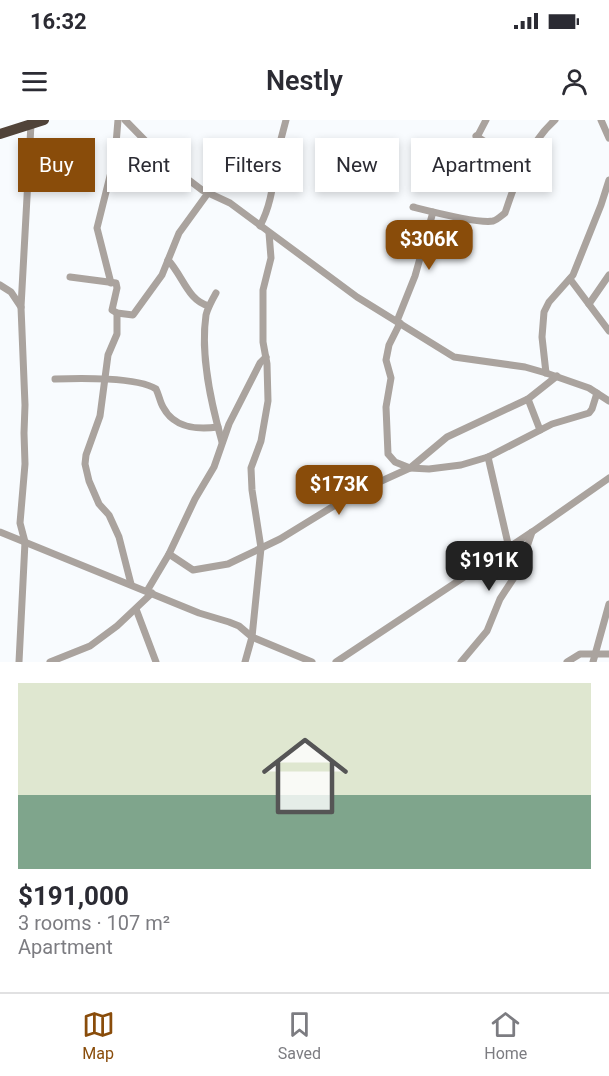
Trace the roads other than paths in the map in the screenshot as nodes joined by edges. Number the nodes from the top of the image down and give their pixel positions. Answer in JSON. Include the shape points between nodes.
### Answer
{"nodes":[{"id":1,"x":44,"y":120,"type":"edge"},
{"id":2,"x":118,"y":120,"type":"edge"},
{"id":3,"x":125,"y":120,"type":"edge"},
{"id":4,"x":286,"y":120,"type":"edge"},
{"id":5,"x":486,"y":120,"type":"edge"},
{"id":6,"x":555,"y":120,"type":"edge"},
{"id":7,"x":601,"y":120,"type":"edge"},
{"id":8,"x":26,"y":123,"type":"edge"},
{"id":9,"x":0,"y":134,"type":"edge"},
{"id":10,"x":476,"y":136,"type":"joint"},
{"id":11,"x":479,"y":138,"type":"edge"},
{"id":12,"x":539,"y":138,"type":"edge"},
{"id":13,"x":609,"y":138,"type":"edge"},
{"id":14,"x":609,"y":180,"type":"edge"},
{"id":15,"x":512,"y":192,"type":"edge"},
{"id":16,"x":208,"y":193,"type":"junction"},
{"id":17,"x":413,"y":207,"type":"dead end"},
{"id":18,"x":605,"y":207,"type":"edge"},
{"id":19,"x":434,"y":212,"type":"junction"},
{"id":20,"x":260,"y":226,"type":"junction"},
{"id":21,"x":269,"y":233,"type":"junction"},
{"id":22,"x":168,"y":260,"type":"junction"},
{"id":23,"x":609,"y":275,"type":"edge"},
{"id":24,"x":70,"y":277,"type":"dead end"},
{"id":25,"x":570,"y":279,"type":"junction"},
{"id":26,"x":111,"y":283,"type":"junction"},
{"id":27,"x":0,"y":285,"type":"edge"},
{"id":28,"x":216,"y":293,"type":"dead end"},
{"id":29,"x":589,"y":304,"type":"junction"},
{"id":30,"x":209,"y":306,"type":"junction"},
{"id":31,"x":21,"y":307,"type":"junction"},
{"id":32,"x":117,"y":313,"type":"junction"},
{"id":33,"x":398,"y":322,"type":"junction"},
{"id":34,"x":609,"y":332,"type":"edge"},
{"id":35,"x":266,"y":357,"type":"junction"},
{"id":36,"x":546,"y":373,"type":"junction"},
{"id":37,"x":557,"y":376,"type":"junction"},
{"id":38,"x":55,"y":379,"type":"dead end"},
{"id":39,"x":104,"y":380,"type":"junction"},
{"id":40,"x":597,"y":393,"type":"junction"},
{"id":41,"x":528,"y":399,"type":"junction"},
{"id":42,"x":609,"y":400,"type":"edge"},
{"id":43,"x":218,"y":427,"type":"junction"},
{"id":44,"x":540,"y":430,"type":"junction"},
{"id":45,"x":222,"y":442,"type":"junction"},
{"id":46,"x":488,"y":457,"type":"junction"},
{"id":47,"x":410,"y":468,"type":"junction"},
{"id":48,"x":609,"y":478,"type":"edge"},
{"id":49,"x":0,"y":532,"type":"edge"},
{"id":50,"x":532,"y":532,"type":"junction"},
{"id":51,"x":25,"y":542,"type":"junction"},
{"id":52,"x":261,"y":548,"type":"junction"},
{"id":53,"x":509,"y":548,"type":"junction"},
{"id":54,"x":169,"y":554,"type":"junction"},
{"id":55,"x":131,"y":584,"type":"junction"},
{"id":56,"x":150,"y":592,"type":"junction"},
{"id":57,"x":609,"y":604,"type":"edge"},
{"id":58,"x":136,"y":609,"type":"junction"},
{"id":59,"x":252,"y":637,"type":"junction"},
{"id":60,"x":609,"y":654,"type":"edge"},
{"id":61,"x":594,"y":658,"type":"edge"},
{"id":62,"x":19,"y":662,"type":"edge"},
{"id":63,"x":50,"y":662,"type":"edge"},
{"id":64,"x":156,"y":662,"type":"edge"},
{"id":65,"x":245,"y":662,"type":"edge"},
{"id":66,"x":312,"y":662,"type":"edge"},
{"id":67,"x":336,"y":662,"type":"edge"},
{"id":68,"x":461,"y":662,"type":"edge"},
{"id":69,"x":567,"y":662,"type":"edge"}],
"edges":[{"from":1,"to":8,"type":"highway"},
{"from":2,"to":26,"type":"street","via":[[115,156],[97,228]]},
{"from":3,"to":16,"type":"street","via":[[169,165]]},
{"from":4,"to":20,"type":"street","via":[[272,196]]},
{"from":5,"to":10,"type":"street"},
{"from":6,"to":12,"type":"street"},
{"from":7,"to":13,"type":"street"},
{"from":8,"to":9,"type":"highway"},
{"from":8,"to":31,"type":"street"},
{"from":10,"to":11,"type":"street"},
{"from":14,"to":18,"type":"street"},
{"from":15,"to":19,"type":"street","via":[[504,213],[492,221]]},
{"from":16,"to":20,"type":"street","via":[[230,203]]},
{"from":16,"to":22,"type":"street","via":[[179,233]]},
{"from":17,"to":19,"type":"street"},
{"from":18,"to":25,"type":"street"},
{"from":19,"to":33,"type":"street"},
{"from":20,"to":21,"type":"street"},
{"from":21,"to":33,"type":"street"},
{"from":21,"to":35,"type":"street","via":[[271,258],[263,290]]},
{"from":22,"to":30,"type":"street","via":[[193,298]]},
{"from":22,"to":32,"type":"street","via":[[136,313]]},
{"from":23,"to":29,"type":"street"},
{"from":24,"to":26,"type":"street"},
{"from":25,"to":29,"type":"street"},
{"from":25,"to":36,"type":"street","via":[[544,312]]},
{"from":26,"to":32,"type":"street","via":[[117,284],[112,306]]},
{"from":27,"to":31,"type":"street","via":[[11,292]]},
{"from":28,"to":30,"type":"street"},
{"from":29,"to":34,"type":"street"},
{"from":30,"to":43,"type":"street","via":[[209,393]]},
{"from":31,"to":51,"type":"street","via":[[26,375],[20,523]]},
{"from":32,"to":39,"type":"street","via":[[117,334]]},
{"from":33,"to":36,"type":"street","via":[[460,359]]},
{"from":33,"to":47,"type":"street","via":[[386,360],[391,378],[386,407],[388,454]]},
{"from":35,"to":45,"type":"street"},
{"from":35,"to":52,"type":"street","via":[[265,424],[251,468]]},
{"from":36,"to":37,"type":"street"},
{"from":37,"to":40,"type":"street"},
{"from":37,"to":41,"type":"street"},
{"from":38,"to":39,"type":"street"},
{"from":39,"to":43,"type":"street","via":[[143,383],[156,389],[172,420],[193,429]]},
{"from":39,"to":55,"type":"street","via":[[100,416],[85,464],[99,504],[119,537]]},
{"from":40,"to":42,"type":"street"},
{"from":40,"to":44,"type":"street","via":[[589,413]]},
{"from":41,"to":44,"type":"street"},
{"from":41,"to":47,"type":"street","via":[[447,437]]},
{"from":43,"to":45,"type":"street"},
{"from":44,"to":46,"type":"street"},
{"from":45,"to":54,"type":"street","via":[[214,467]]},
{"from":46,"to":47,"type":"street","via":[[451,467]]},
{"from":46,"to":53,"type":"street"},
{"from":47,"to":52,"type":"street","via":[[355,493]]},
{"from":48,"to":50,"type":"street"},
{"from":49,"to":51,"type":"street"},
{"from":50,"to":53,"type":"street"},
{"from":50,"to":68,"type":"street","via":[[519,570],[500,599],[487,631]]},
{"from":51,"to":55,"type":"street"},
{"from":51,"to":62,"type":"street"},
{"from":52,"to":54,"type":"street","via":[[228,564],[198,570],[188,568]]},
{"from":52,"to":59,"type":"street"},
{"from":53,"to":67,"type":"street"},
{"from":54,"to":56,"type":"street"},
{"from":55,"to":56,"type":"street"},
{"from":56,"to":58,"type":"street"},
{"from":56,"to":59,"type":"street","via":[[239,626]]},
{"from":57,"to":61,"type":"street"},
{"from":58,"to":63,"type":"street","via":[[90,646]]},
{"from":58,"to":64,"type":"street"},
{"from":59,"to":65,"type":"street"},
{"from":59,"to":66,"type":"street"},
{"from":60,"to":61,"type":"street"},
{"from":61,"to":69,"type":"street","via":[[580,654]]}]}
